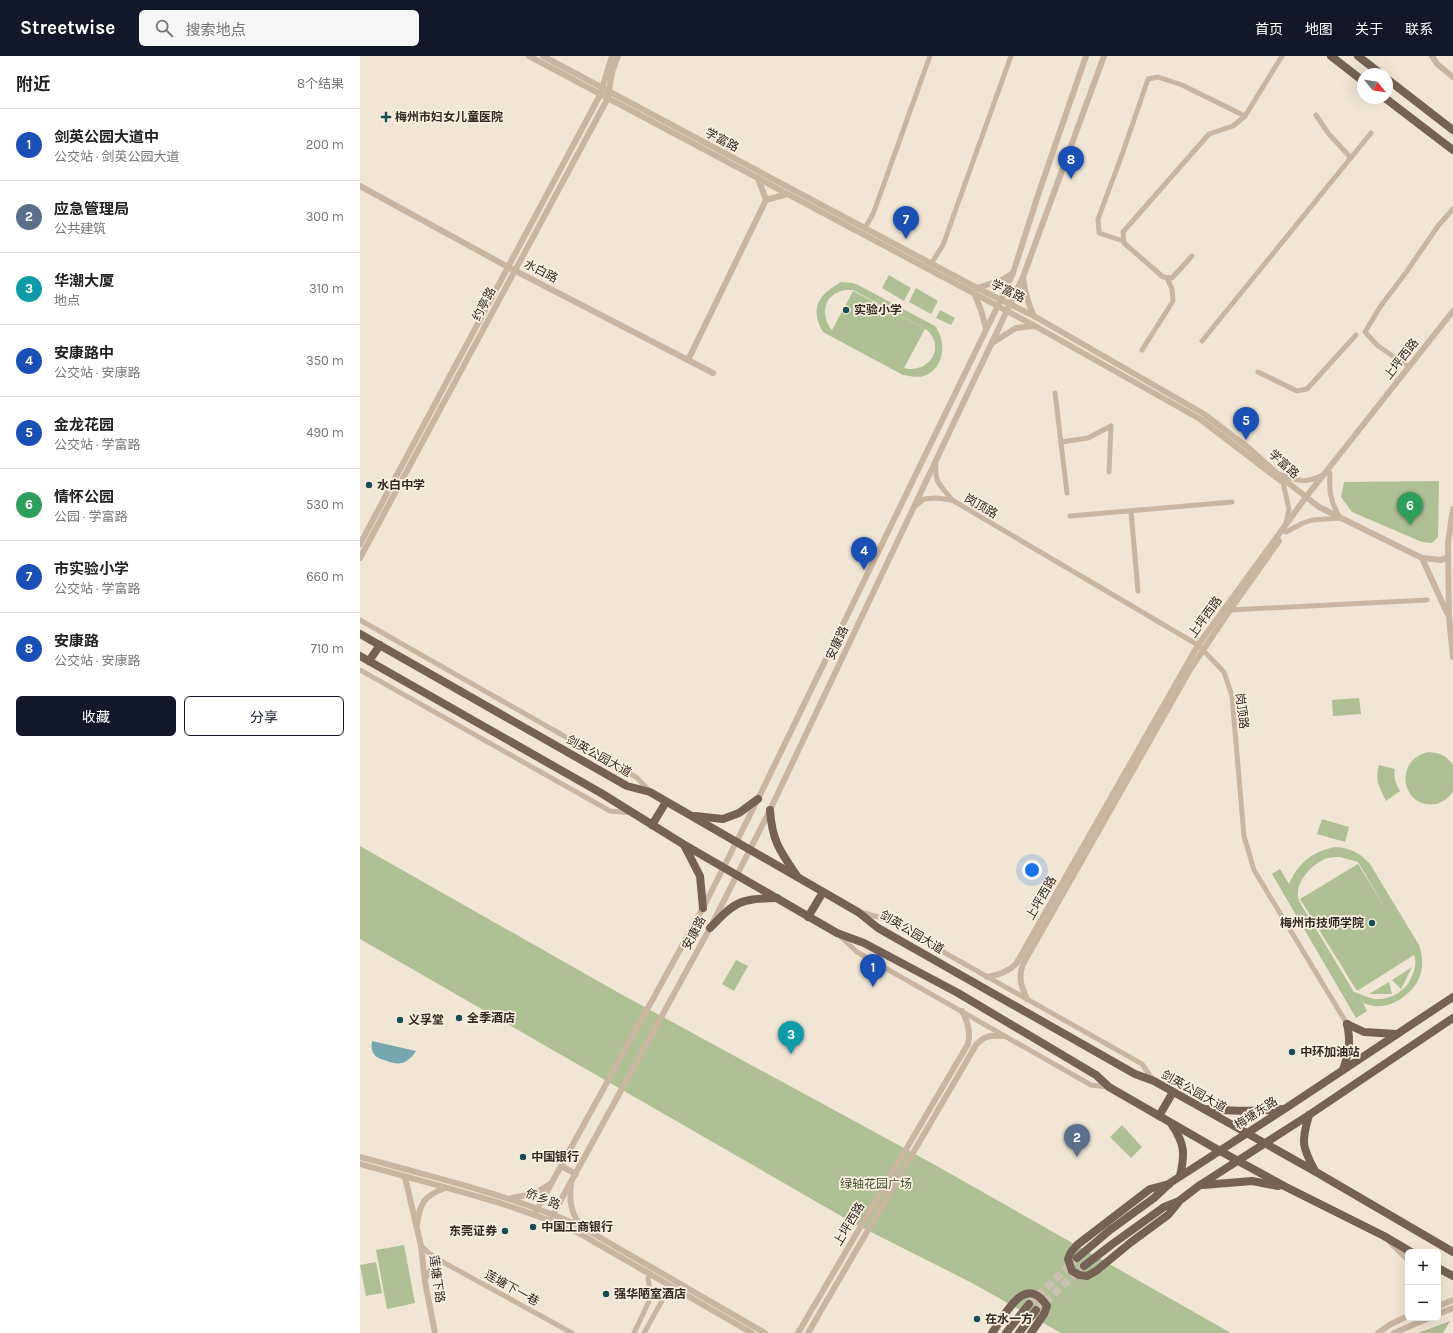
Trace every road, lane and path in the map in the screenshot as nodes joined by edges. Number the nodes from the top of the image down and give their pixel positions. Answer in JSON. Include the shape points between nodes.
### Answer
{"nodes":[{"id":1,"x":529,"y":56,"type":"edge"},
{"id":2,"x":543,"y":56,"type":"edge"},
{"id":3,"x":612,"y":56,"type":"edge"},
{"id":4,"x":618,"y":56,"type":"edge"},
{"id":5,"x":930,"y":56,"type":"edge"},
{"id":6,"x":1011,"y":56,"type":"edge"},
{"id":7,"x":1086,"y":56,"type":"edge"},
{"id":8,"x":1104,"y":56,"type":"edge"},
{"id":9,"x":1282,"y":56,"type":"edge"},
{"id":10,"x":1331,"y":56,"type":"edge"},
{"id":11,"x":1358,"y":56,"type":"edge"},
{"id":12,"x":1432,"y":56,"type":"edge"},
{"id":13,"x":1373,"y":68,"type":"edge"},
{"id":14,"x":1357,"y":76,"type":"edge"},
{"id":15,"x":1453,"y":78,"type":"edge"},
{"id":16,"x":1393,"y":84,"type":"edge"},
{"id":17,"x":605,"y":94,"type":"junction"},
{"id":18,"x":1393,"y":104,"type":"edge"},
{"id":19,"x":1316,"y":115,"type":"dead end"},
{"id":20,"x":1245,"y":116,"type":"junction"},
{"id":21,"x":1453,"y":130,"type":"edge"},
{"id":22,"x":1371,"y":133,"type":"dead end"},
{"id":23,"x":1453,"y":150,"type":"edge"},
{"id":24,"x":1351,"y":158,"type":"junction"},
{"id":25,"x":758,"y":178,"type":"junction"},
{"id":26,"x":360,"y":186,"type":"edge"},
{"id":27,"x":787,"y":194,"type":"junction"},
{"id":28,"x":766,"y":200,"type":"junction"},
{"id":29,"x":1453,"y":209,"type":"edge"},
{"id":30,"x":865,"y":228,"type":"junction"},
{"id":31,"x":1123,"y":241,"type":"junction"},
{"id":32,"x":1192,"y":256,"type":"dead end"},
{"id":33,"x":931,"y":264,"type":"junction"},
{"id":34,"x":508,"y":267,"type":"junction"},
{"id":35,"x":515,"y":270,"type":"junction"},
{"id":36,"x":1013,"y":273,"type":"junction"},
{"id":37,"x":1023,"y":277,"type":"junction"},
{"id":38,"x":1167,"y":278,"type":"junction"},
{"id":39,"x":975,"y":291,"type":"junction"},
{"id":40,"x":1010,"y":304,"type":"junction"},
{"id":41,"x":998,"y":306,"type":"junction"},
{"id":42,"x":1007,"y":311,"type":"junction"},
{"id":43,"x":1453,"y":311,"type":"edge"},
{"id":44,"x":1034,"y":316,"type":"junction"},
{"id":45,"x":1453,"y":317,"type":"edge"},
{"id":46,"x":1035,"y":326,"type":"junction"},
{"id":47,"x":986,"y":329,"type":"junction"},
{"id":48,"x":1356,"y":334,"type":"dead end"},
{"id":49,"x":1202,"y":341,"type":"dead end"},
{"id":50,"x":992,"y":343,"type":"junction"},
{"id":51,"x":1142,"y":350,"type":"dead end"},
{"id":52,"x":688,"y":360,"type":"junction"},
{"id":53,"x":970,"y":364,"type":"junction"},
{"id":54,"x":1409,"y":367,"type":"junction"},
{"id":55,"x":980,"y":369,"type":"junction"},
{"id":56,"x":1258,"y":372,"type":"dead end"},
{"id":57,"x":713,"y":373,"type":"dead end"},
{"id":58,"x":1055,"y":393,"type":"dead end"},
{"id":59,"x":1061,"y":442,"type":"junction"},
{"id":60,"x":936,"y":462,"type":"junction"},
{"id":61,"x":1109,"y":472,"type":"dead end"},
{"id":62,"x":1327,"y":474,"type":"junction"},
{"id":63,"x":1280,"y":476,"type":"junction"},
{"id":64,"x":1067,"y":493,"type":"dead end"},
{"id":65,"x":952,"y":500,"type":"junction"},
{"id":66,"x":1306,"y":500,"type":"junction"},
{"id":67,"x":1232,"y":502,"type":"dead end"},
{"id":68,"x":914,"y":507,"type":"junction"},
{"id":69,"x":1453,"y":509,"type":"edge"},
{"id":70,"x":1131,"y":511,"type":"junction"},
{"id":71,"x":1070,"y":516,"type":"dead end"},
{"id":72,"x":1340,"y":517,"type":"junction"},
{"id":73,"x":1286,"y":524,"type":"junction"},
{"id":74,"x":1286,"y":532,"type":"junction"},
{"id":75,"x":360,"y":544,"type":"edge"},
{"id":76,"x":1448,"y":557,"type":"junction"},
{"id":77,"x":360,"y":558,"type":"edge"},
{"id":78,"x":1422,"y":558,"type":"junction"},
{"id":79,"x":1138,"y":591,"type":"dead end"},
{"id":80,"x":1427,"y":600,"type":"dead end"},
{"id":81,"x":1230,"y":610,"type":"junction"},
{"id":82,"x":1449,"y":617,"type":"junction"},
{"id":83,"x":360,"y":620,"type":"edge"},
{"id":84,"x":360,"y":634,"type":"edge"},
{"id":85,"x":380,"y":645,"type":"junction"},
{"id":86,"x":1198,"y":645,"type":"junction"},
{"id":87,"x":1202,"y":651,"type":"junction"},
{"id":88,"x":360,"y":656,"type":"edge"},
{"id":89,"x":1453,"y":657,"type":"edge"},
{"id":90,"x":369,"y":661,"type":"junction"},
{"id":91,"x":360,"y":670,"type":"edge"},
{"id":92,"x":650,"y":792,"type":"junction"},
{"id":93,"x":758,"y":799,"type":"junction"},
{"id":94,"x":666,"y":802,"type":"junction"},
{"id":95,"x":770,"y":810,"type":"junction"},
{"id":96,"x":633,"y":813,"type":"junction"},
{"id":97,"x":691,"y":816,"type":"junction"},
{"id":98,"x":652,"y":825,"type":"junction"},
{"id":99,"x":736,"y":842,"type":"junction"},
{"id":100,"x":683,"y":844,"type":"junction"},
{"id":101,"x":750,"y":850,"type":"junction"},
{"id":102,"x":724,"y":868,"type":"junction"},
{"id":103,"x":737,"y":875,"type":"junction"},
{"id":104,"x":798,"y":878,"type":"junction"},
{"id":105,"x":823,"y":892,"type":"junction"},
{"id":106,"x":776,"y":898,"type":"junction"},
{"id":107,"x":703,"y":908,"type":"junction"},
{"id":108,"x":858,"y":912,"type":"junction"},
{"id":109,"x":808,"y":916,"type":"junction"},
{"id":110,"x":710,"y":928,"type":"junction"},
{"id":111,"x":837,"y":933,"type":"junction"},
{"id":112,"x":987,"y":976,"type":"junction"},
{"id":113,"x":1453,"y":997,"type":"edge"},
{"id":114,"x":1027,"y":999,"type":"junction"},
{"id":115,"x":962,"y":1011,"type":"junction"},
{"id":116,"x":1453,"y":1018,"type":"edge"},
{"id":117,"x":1347,"y":1024,"type":"junction"},
{"id":118,"x":1397,"y":1034,"type":"junction"},
{"id":119,"x":1004,"y":1036,"type":"junction"},
{"id":120,"x":1343,"y":1070,"type":"junction"},
{"id":121,"x":1154,"y":1081,"type":"junction"},
{"id":122,"x":1109,"y":1087,"type":"junction"},
{"id":123,"x":1173,"y":1092,"type":"junction"},
{"id":124,"x":1286,"y":1108,"type":"junction"},
{"id":125,"x":1201,"y":1109,"type":"junction"},
{"id":126,"x":1309,"y":1115,"type":"junction"},
{"id":127,"x":1159,"y":1116,"type":"junction"},
{"id":128,"x":1170,"y":1123,"type":"junction"},
{"id":129,"x":1246,"y":1134,"type":"junction"},
{"id":130,"x":1264,"y":1144,"type":"junction"},
{"id":131,"x":1220,"y":1151,"type":"junction"},
{"id":132,"x":360,"y":1157,"type":"edge"},
{"id":133,"x":1238,"y":1161,"type":"junction"},
{"id":134,"x":360,"y":1164,"type":"edge"},
{"id":135,"x":562,"y":1166,"type":"junction"},
{"id":136,"x":1316,"y":1172,"type":"junction"},
{"id":137,"x":576,"y":1174,"type":"junction"},
{"id":138,"x":1180,"y":1176,"type":"junction"},
{"id":139,"x":405,"y":1177,"type":"junction"},
{"id":140,"x":552,"y":1182,"type":"junction"},
{"id":141,"x":571,"y":1182,"type":"junction"},
{"id":142,"x":1170,"y":1183,"type":"junction"},
{"id":143,"x":1200,"y":1185,"type":"junction"},
{"id":144,"x":1286,"y":1187,"type":"junction"},
{"id":145,"x":445,"y":1188,"type":"junction"},
{"id":146,"x":510,"y":1198,"type":"junction"},
{"id":147,"x":1179,"y":1201,"type":"junction"},
{"id":148,"x":538,"y":1208,"type":"junction"},
{"id":149,"x":534,"y":1215,"type":"junction"},
{"id":150,"x":551,"y":1217,"type":"junction"},
{"id":151,"x":580,"y":1226,"type":"junction"},
{"id":152,"x":417,"y":1228,"type":"junction"},
{"id":153,"x":1384,"y":1236,"type":"junction"},
{"id":154,"x":421,"y":1246,"type":"junction"},
{"id":155,"x":1406,"y":1249,"type":"edge"},
{"id":156,"x":1453,"y":1252,"type":"edge"},
{"id":157,"x":1405,"y":1257,"type":"edge"},
{"id":158,"x":1077,"y":1258,"type":"tunnel mouth"},
{"id":159,"x":442,"y":1261,"type":"junction"},
{"id":160,"x":1084,"y":1266,"type":"tunnel mouth"},
{"id":161,"x":1441,"y":1270,"type":"edge"},
{"id":162,"x":1453,"y":1276,"type":"edge"},
{"id":163,"x":648,"y":1278,"type":"dead end"},
{"id":164,"x":425,"y":1282,"type":"junction"},
{"id":165,"x":664,"y":1297,"type":"dead end"},
{"id":166,"x":1453,"y":1300,"type":"edge"},
{"id":167,"x":1441,"y":1305,"type":"edge"},
{"id":168,"x":1453,"y":1308,"type":"edge"},
{"id":169,"x":1441,"y":1313,"type":"edge"},
{"id":170,"x":1405,"y":1317,"type":"edge"},
{"id":171,"x":1422,"y":1321,"type":"edge"},
{"id":172,"x":435,"y":1333,"type":"edge"},
{"id":173,"x":572,"y":1333,"type":"edge"},
{"id":174,"x":634,"y":1333,"type":"edge"},
{"id":175,"x":644,"y":1333,"type":"edge"},
{"id":176,"x":752,"y":1333,"type":"edge"},
{"id":177,"x":765,"y":1333,"type":"edge"},
{"id":178,"x":798,"y":1333,"type":"edge"},
{"id":179,"x":808,"y":1333,"type":"edge"},
{"id":180,"x":992,"y":1333,"type":"edge"},
{"id":181,"x":1006,"y":1333,"type":"edge"},
{"id":182,"x":1019,"y":1333,"type":"edge"},
{"id":183,"x":1031,"y":1333,"type":"edge"},
{"id":184,"x":1378,"y":1333,"type":"edge"},
{"id":185,"x":1394,"y":1333,"type":"edge"}],
"edges":[{"from":1,"to":17,"type":"street","name":"学富路"},
{"from":2,"to":17,"type":"street","name":"学富路"},
{"from":3,"to":17,"type":"street","name":"约亭路","via":[[607,70]]},
{"from":4,"to":17,"type":"street","name":"约亭路"},
{"from":5,"to":30,"type":"street","via":[[873,214]]},
{"from":6,"to":33,"type":"street","via":[[943,245]]},
{"from":7,"to":36,"type":"street","name":"安康路"},
{"from":8,"to":37,"type":"street","name":"安康路"},
{"from":9,"to":20,"type":"street"},
{"from":10,"to":14,"type":"main road"},
{"from":11,"to":13,"type":"main road"},
{"from":12,"to":15,"type":"street"},
{"from":16,"to":21,"type":"main road"},
{"from":17,"to":25,"type":"street","name":"学富路"},
{"from":17,"to":30,"type":"street","name":"学富路"},
{"from":17,"to":34,"type":"street","name":"约亭路"},
{"from":17,"to":35,"type":"street","name":"约亭路"},
{"from":18,"to":23,"type":"main road"},
{"from":19,"to":24,"type":"street","via":[[1328,133]]},
{"from":20,"to":31,"type":"street","via":[[1233,126],[1209,134],[1123,232]]},
{"from":20,"to":31,"type":"street","via":[[1182,85],[1158,77],[1148,79],[1098,219],[1099,233]]},
{"from":22,"to":24,"type":"street"},
{"from":24,"to":49,"type":"street"},
{"from":25,"to":27,"type":"street","name":"学富路"},
{"from":25,"to":28,"type":"street"},
{"from":26,"to":34,"type":"street","name":"水白路"},
{"from":27,"to":28,"type":"street"},
{"from":27,"to":39,"type":"street","name":"学富路"},
{"from":28,"to":52,"type":"street"},
{"from":29,"to":54,"type":"street","via":[[1380,307],[1365,332],[1378,346]]},
{"from":30,"to":33,"type":"street","name":"学富路"},
{"from":31,"to":38,"type":"street"},
{"from":32,"to":38,"type":"street","via":[[1172,278]]},
{"from":33,"to":39,"type":"street","name":"学富路"},
{"from":34,"to":35,"type":"street","name":"水白路"},
{"from":34,"to":75,"type":"street","name":"约亭路"},
{"from":35,"to":52,"type":"street","name":"水白路"},
{"from":35,"to":77,"type":"street","name":"约亭路"},
{"from":36,"to":39,"type":"street"},
{"from":36,"to":41,"type":"street","name":"安康路"},
{"from":37,"to":40,"type":"street","name":"安康路"},
{"from":37,"to":44,"type":"street","via":[[1025,294]]},
{"from":38,"to":51,"type":"street","via":[[1172,289],[1173,301]]},
{"from":39,"to":40,"type":"street","name":"学富路"},
{"from":39,"to":41,"type":"street","name":"学富路"},
{"from":39,"to":47,"type":"street"},
{"from":40,"to":42,"type":"street","name":"安康路"},
{"from":40,"to":44,"type":"street","name":"学富路"},
{"from":41,"to":42,"type":"street","name":"学富路"},
{"from":41,"to":47,"type":"street","name":"安康路"},
{"from":42,"to":46,"type":"street","name":"学富路"},
{"from":42,"to":50,"type":"street","name":"安康路"},
{"from":43,"to":54,"type":"street","name":"上坪西路"},
{"from":44,"to":63,"type":"street","name":"学富路","via":[[1204,414]]},
{"from":45,"to":62,"type":"street","name":"上坪西路"},
{"from":46,"to":50,"type":"street","via":[[1016,328]]},
{"from":46,"to":66,"type":"street","name":"学富路","via":[[1200,418]]},
{"from":47,"to":53,"type":"street","name":"安康路"},
{"from":48,"to":56,"type":"street","via":[[1307,389],[1297,391]]},
{"from":50,"to":55,"type":"street","name":"安康路"},
{"from":52,"to":57,"type":"street","name":"水白路"},
{"from":53,"to":55,"type":"street"},
{"from":53,"to":93,"type":"street","name":"安康路"},
{"from":54,"to":62,"type":"street","name":"上坪西路"},
{"from":55,"to":60,"type":"street","name":"安康路"},
{"from":58,"to":59,"type":"street"},
{"from":59,"to":61,"type":"street","via":[[1088,438],[1111,426]]},
{"from":59,"to":64,"type":"street"},
{"from":60,"to":65,"type":"street","via":[[935,475],[942,489]]},
{"from":60,"to":68,"type":"street","name":"安康路"},
{"from":62,"to":63,"type":"street","via":[[1299,482]]},
{"from":62,"to":66,"type":"street","name":"上坪西路"},
{"from":62,"to":72,"type":"street","via":[[1332,503]]},
{"from":63,"to":66,"type":"street","name":"学富路"},
{"from":63,"to":73,"type":"street","via":[[1289,509]]},
{"from":65,"to":68,"type":"street","via":[[924,499]]},
{"from":65,"to":86,"type":"street","name":"岗顶路"},
{"from":66,"to":72,"type":"street","name":"学富路"},
{"from":66,"to":73,"type":"street","name":"上坪西路"},
{"from":66,"to":74,"type":"street","name":"上坪西路"},
{"from":67,"to":70,"type":"street"},
{"from":68,"to":95,"type":"street","name":"安康路"},
{"from":69,"to":76,"type":"street"},
{"from":70,"to":71,"type":"street"},
{"from":70,"to":79,"type":"street"},
{"from":72,"to":74,"type":"street","via":[[1312,520]]},
{"from":72,"to":78,"type":"street","name":"学富路"},
{"from":73,"to":86,"type":"street","name":"上坪西路"},
{"from":74,"to":81,"type":"street","name":"上坪西路"},
{"from":76,"to":78,"type":"street","name":"学富路","via":[[1441,560]]},
{"from":76,"to":82,"type":"street"},
{"from":78,"to":82,"type":"street"},
{"from":80,"to":81,"type":"street"},
{"from":81,"to":87,"type":"street","name":"上坪西路"},
{"from":82,"to":89,"type":"street"},
{"from":83,"to":92,"type":"street","via":[[636,777]]},
{"from":84,"to":85,"type":"main road","name":"剑英公园大道"},
{"from":85,"to":90,"type":"main road"},
{"from":85,"to":92,"type":"main road","name":"剑英公园大道","via":[[627,786]]},
{"from":86,"to":87,"type":"street","name":"岗顶路"},
{"from":86,"to":112,"type":"street","name":"上坪西路","via":[[1016,964],[1006,971]]},
{"from":87,"to":114,"type":"street","name":"上坪西路","via":[[1023,964],[1020,980]]},
{"from":87,"to":117,"type":"street","name":"岗顶路","via":[[1224,672],[1232,696],[1244,836],[1254,870]]},
{"from":88,"to":90,"type":"main road"},
{"from":90,"to":96,"type":"main road"},
{"from":91,"to":96,"type":"street","via":[[610,811]]},
{"from":92,"to":94,"type":"main road","name":"剑英公园大道"},
{"from":93,"to":97,"type":"main road","via":[[739,813],[723,819]]},
{"from":93,"to":99,"type":"street","name":"安康路"},
{"from":94,"to":97,"type":"main road","name":"剑英公园大道"},
{"from":94,"to":98,"type":"main road"},
{"from":95,"to":101,"type":"street","name":"安康路"},
{"from":95,"to":104,"type":"main road","via":[[773,836]]},
{"from":96,"to":98,"type":"main road"},
{"from":97,"to":99,"type":"main road","name":"剑英公园大道"},
{"from":98,"to":100,"type":"main road"},
{"from":99,"to":101,"type":"main road","name":"剑英公园大道"},
{"from":99,"to":102,"type":"street","name":"安康路"},
{"from":100,"to":102,"type":"main road"},
{"from":100,"to":107,"type":"main road","via":[[700,876]]},
{"from":101,"to":103,"type":"street","name":"安康路"},
{"from":101,"to":104,"type":"main road","name":"剑英公园大道"},
{"from":102,"to":103,"type":"main road"},
{"from":102,"to":107,"type":"street","name":"安康路"},
{"from":103,"to":106,"type":"main road"},
{"from":103,"to":110,"type":"street","name":"安康路"},
{"from":104,"to":105,"type":"main road","name":"剑英公园大道"},
{"from":105,"to":108,"type":"main road","name":"剑英公园大道"},
{"from":105,"to":109,"type":"main road"},
{"from":106,"to":109,"type":"main road"},
{"from":106,"to":110,"type":"main road","via":[[743,900],[729,908]]},
{"from":107,"to":135,"type":"street","name":"安康路"},
{"from":108,"to":112,"type":"street","via":[[885,919]]},
{"from":108,"to":121,"type":"main road","name":"剑英公园大道","via":[[878,928],[1135,1074]]},
{"from":109,"to":111,"type":"main road"},
{"from":110,"to":137,"type":"street","name":"安康路"},
{"from":111,"to":115,"type":"street","via":[[857,952]]},
{"from":111,"to":122,"type":"main road","via":[[864,942],[958,993],[1096,1074]]},
{"from":112,"to":114,"type":"street"},
{"from":113,"to":118,"type":"main road","name":"梅塘东路"},
{"from":114,"to":121,"type":"street","via":[[1142,1064]]},
{"from":115,"to":119,"type":"street"},
{"from":115,"to":178,"type":"street","name":"上坪西路","via":[[967,1021],[968,1044]]},
{"from":116,"to":126,"type":"main road"},
{"from":117,"to":118,"type":"main road","via":[[1364,1032]]},
{"from":117,"to":120,"type":"main road","via":[[1350,1038],[1349,1053]]},
{"from":118,"to":120,"type":"main road","name":"梅塘东路"},
{"from":119,"to":122,"type":"street","via":[[1091,1085]]},
{"from":119,"to":179,"type":"street","name":"上坪西路","via":[[992,1035],[982,1038],[976,1045]]},
{"from":120,"to":124,"type":"main road","name":"梅塘东路"},
{"from":121,"to":123,"type":"main road","name":"剑英公园大道"},
{"from":122,"to":127,"type":"main road"},
{"from":123,"to":125,"type":"main road","name":"剑英公园大道"},
{"from":123,"to":127,"type":"main road"},
{"from":124,"to":125,"type":"main road","via":[[1262,1112]]},
{"from":124,"to":129,"type":"main road","name":"梅塘东路"},
{"from":125,"to":129,"type":"main road","name":"剑英公园大道"},
{"from":126,"to":130,"type":"main road"},
{"from":126,"to":136,"type":"main road","via":[[1303,1143]]},
{"from":127,"to":128,"type":"main road"},
{"from":128,"to":131,"type":"main road"},
{"from":128,"to":138,"type":"main road","via":[[1178,1134],[1184,1152]]},
{"from":129,"to":130,"type":"main road","name":"剑英公园大道"},
{"from":129,"to":131,"type":"main road","name":"梅塘东路"},
{"from":130,"to":133,"type":"main road"},
{"from":130,"to":136,"type":"main road","name":"剑英公园大道"},
{"from":131,"to":133,"type":"main road"},
{"from":131,"to":138,"type":"main road","name":"梅塘东路"},
{"from":132,"to":146,"type":"street","name":"侨乡路"},
{"from":133,"to":143,"type":"main road"},
{"from":133,"to":144,"type":"main road"},
{"from":134,"to":139,"type":"street","name":"侨乡路"},
{"from":135,"to":137,"type":"street"},
{"from":135,"to":140,"type":"street","name":"安康路"},
{"from":136,"to":156,"type":"main road","name":"剑英公园大道"},
{"from":137,"to":141,"type":"street","name":"安康路"},
{"from":138,"to":142,"type":"main road","name":"梅塘东路"},
{"from":139,"to":145,"type":"street","name":"侨乡路"},
{"from":139,"to":152,"type":"street","name":"莲塘下路"},
{"from":140,"to":146,"type":"street","via":[[534,1194]]},
{"from":140,"to":148,"type":"street","name":"安康路"},
{"from":141,"to":150,"type":"street","name":"安康路"},
{"from":141,"to":151,"type":"street","via":[[571,1209]]},
{"from":142,"to":147,"type":"main road","via":[[1150,1189],[1077,1245],[1068,1259],[1072,1270],[1079,1275],[1087,1276],[1096,1271],[1168,1215]]},
{"from":142,"to":158,"type":"main road","name":"梅塘东路"},
{"from":143,"to":144,"type":"main road","via":[[1252,1181]]},
{"from":143,"to":147,"type":"main road"},
{"from":144,"to":153,"type":"main road"},
{"from":145,"to":149,"type":"street","name":"侨乡路","via":[[508,1205]]},
{"from":145,"to":152,"type":"street","via":[[428,1196],[421,1204]]},
{"from":146,"to":148,"type":"street","name":"侨乡路"},
{"from":147,"to":160,"type":"main road","via":[[1164,1207]]},
{"from":148,"to":149,"type":"street","name":"安康路"},
{"from":148,"to":150,"type":"street","name":"侨乡路"},
{"from":149,"to":150,"type":"street","name":"侨乡路"},
{"from":150,"to":151,"type":"street","name":"侨乡路"},
{"from":150,"to":176,"type":"street","name":"侨乡路"},
{"from":151,"to":177,"type":"street","name":"侨乡路"},
{"from":152,"to":154,"type":"street","name":"莲塘下路"},
{"from":153,"to":155,"type":"main road"},
{"from":153,"to":157,"type":"street"},
{"from":154,"to":159,"type":"street","name":"莲塘下一巷"},
{"from":154,"to":164,"type":"street","name":"莲塘下路"},
{"from":159,"to":164,"type":"street","via":[[433,1266]]},
{"from":159,"to":173,"type":"street","name":"莲塘下一巷"},
{"from":161,"to":162,"type":"main road"},
{"from":163,"to":174,"type":"street","via":[[651,1297]]},
{"from":164,"to":172,"type":"street","name":"莲塘下路"},
{"from":165,"to":175,"type":"street"},
{"from":166,"to":167,"type":"street"},
{"from":168,"to":169,"type":"street"},
{"from":170,"to":184,"type":"street"},
{"from":171,"to":185,"type":"street"},
{"from":180,"to":183,"type":"main road","via":[[1019,1296],[1033,1293],[1047,1306]]},
{"from":181,"to":182,"type":"main road","via":[[1032,1307]]}]}
